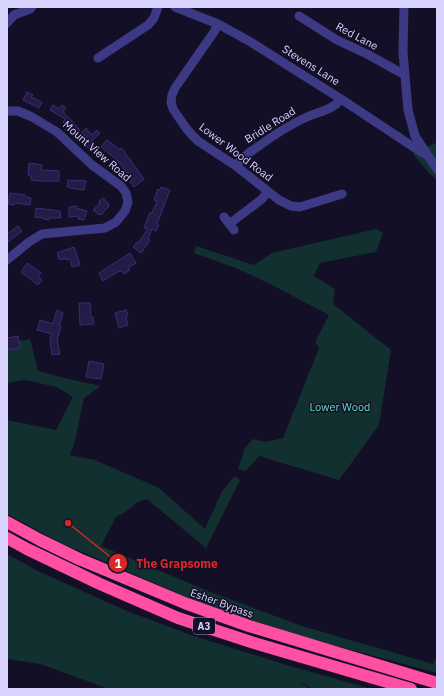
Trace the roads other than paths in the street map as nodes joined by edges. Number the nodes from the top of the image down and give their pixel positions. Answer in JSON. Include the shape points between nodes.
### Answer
{"nodes":[{"id":1,"x":32,"y":7,"type":"edge"},
{"id":2,"x":158,"y":7,"type":"edge"},
{"id":3,"x":175,"y":7,"type":"edge"},
{"id":4,"x":404,"y":7,"type":"edge"},
{"id":5,"x":299,"y":16,"type":"dead end"},
{"id":6,"x":7,"y":23,"type":"edge"},
{"id":7,"x":218,"y":24,"type":"junction"},
{"id":8,"x":98,"y":58,"type":"dead end"},
{"id":9,"x":405,"y":75,"type":"junction"},
{"id":10,"x":342,"y":99,"type":"junction"},
{"id":11,"x":7,"y":111,"type":"edge"},
{"id":12,"x":415,"y":136,"type":"junction"},
{"id":13,"x":406,"y":142,"type":"junction"},
{"id":14,"x":427,"y":155,"type":"junction"},
{"id":15,"x":236,"y":166,"type":"junction"},
{"id":16,"x":437,"y":169,"type":"edge"},
{"id":17,"x":268,"y":191,"type":"junction"},
{"id":18,"x":342,"y":194,"type":"dead end"},
{"id":19,"x":229,"y":224,"type":"dead end"},
{"id":20,"x":7,"y":260,"type":"edge"},
{"id":21,"x":7,"y":522,"type":"edge"},
{"id":22,"x":7,"y":538,"type":"edge"},
{"id":23,"x":437,"y":683,"type":"edge"},
{"id":24,"x":411,"y":689,"type":"edge"}],
"edges":[{"from":1,"to":6,"type":"street","via":[[14,15]]},
{"from":2,"to":8,"type":"street","via":[[148,25]]},
{"from":3,"to":7,"type":"street","name":"Stevens Lane"},
{"from":4,"to":9,"type":"street"},
{"from":5,"to":9,"type":"street","name":"Red Lane","via":[[337,40]]},
{"from":7,"to":10,"type":"street","name":"Stevens Lane"},
{"from":7,"to":15,"type":"street","name":"Lower Wood Road","via":[[175,88],[171,102],[173,110],[198,141]]},
{"from":9,"to":12,"type":"street","via":[[408,110]]},
{"from":10,"to":13,"type":"street","name":"Stevens Lane"},
{"from":10,"to":15,"type":"street","name":"Bridle Road","via":[[332,107],[283,129],[243,157]]},
{"from":11,"to":20,"type":"street","name":"Mount View Road","via":[[32,117],[57,132],[92,165],[121,186],[128,202],[125,211],[116,222],[105,228],[42,234]]},
{"from":12,"to":13,"type":"street"},
{"from":12,"to":14,"type":"street"},
{"from":13,"to":14,"type":"street","name":"Stevens Lane"},
{"from":14,"to":16,"type":"street"},
{"from":15,"to":17,"type":"street","name":"Lower Wood Road"},
{"from":17,"to":18,"type":"street","name":"Lower Wood Road","via":[[290,206],[300,207]]},
{"from":17,"to":19,"type":"street","via":[[262,199]]},
{"from":21,"to":23,"type":"highway","name":"Esher Bypass","number":"A3","via":[[79,559],[187,604],[256,629]]},
{"from":22,"to":24,"type":"highway","number":"A3","via":[[100,584],[178,618]]}]}
